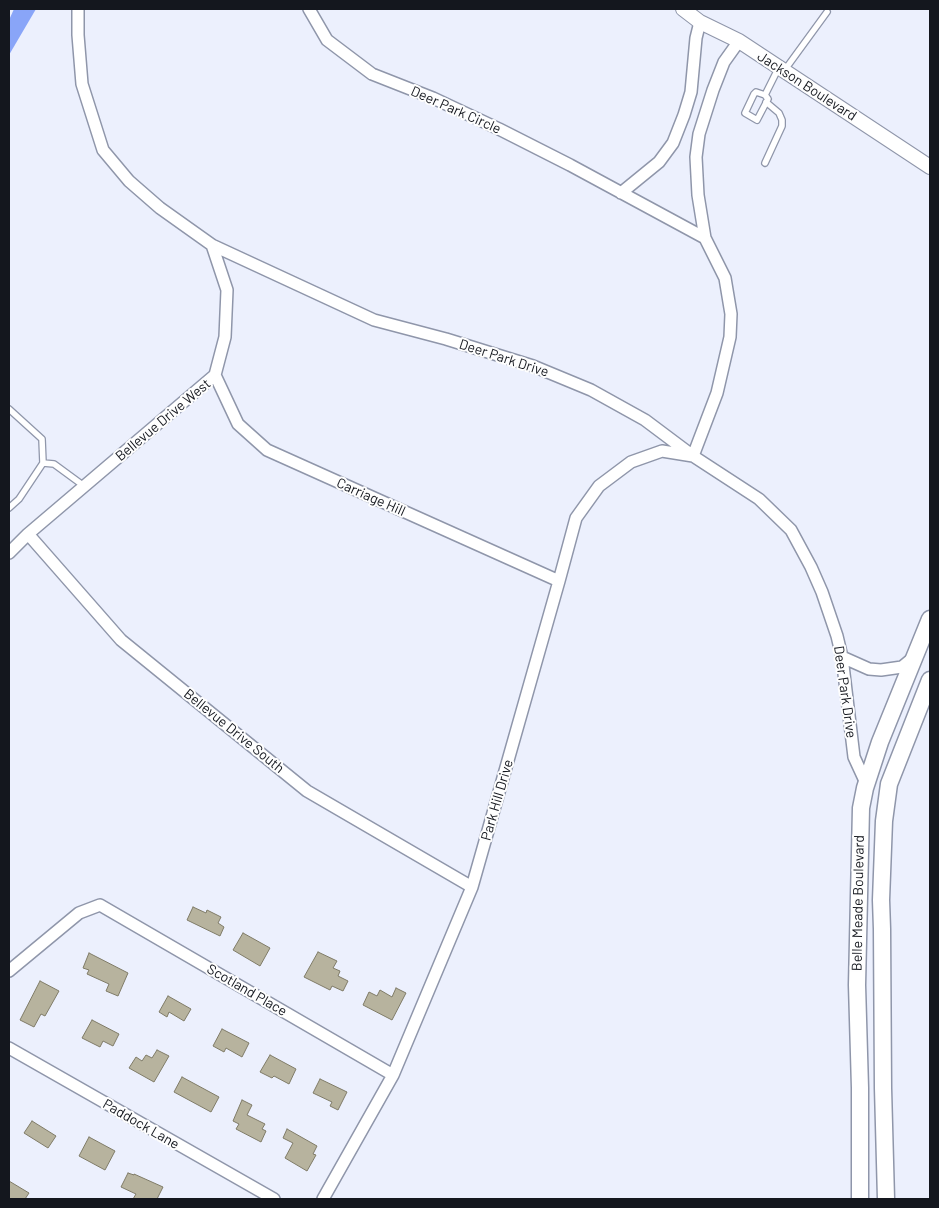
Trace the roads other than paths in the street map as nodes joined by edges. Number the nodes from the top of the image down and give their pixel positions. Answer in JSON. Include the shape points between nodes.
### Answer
{"nodes":[{"id":1,"x":78,"y":9,"type":"edge"},
{"id":2,"x":308,"y":9,"type":"edge"},
{"id":3,"x":683,"y":9,"type":"edge"},
{"id":4,"x":827,"y":12,"type":"dead end"},
{"id":5,"x":700,"y":22,"type":"junction"},
{"id":6,"x":739,"y":42,"type":"junction"},
{"id":7,"x":782,"y":69,"type":"junction"},
{"id":8,"x":765,"y":95,"type":"junction"},
{"id":9,"x":766,"y":102,"type":"junction"},
{"id":10,"x":765,"y":163,"type":"dead end"},
{"id":11,"x":930,"y":167,"type":"edge"},
{"id":12,"x":621,"y":193,"type":"junction"},
{"id":13,"x":705,"y":238,"type":"junction"},
{"id":14,"x":212,"y":245,"type":"junction"},
{"id":15,"x":215,"y":375,"type":"junction"},
{"id":16,"x":9,"y":409,"type":"edge"},
{"id":17,"x":693,"y":456,"type":"junction"},
{"id":18,"x":43,"y":463,"type":"junction"},
{"id":19,"x":85,"y":486,"type":"junction"},
{"id":20,"x":9,"y":508,"type":"edge"},
{"id":21,"x":28,"y":534,"type":"junction"},
{"id":22,"x":9,"y":553,"type":"edge"},
{"id":23,"x":559,"y":581,"type":"junction"},
{"id":24,"x":930,"y":619,"type":"edge"},
{"id":25,"x":842,"y":657,"type":"junction"},
{"id":26,"x":923,"y":658,"type":"edge"},
{"id":27,"x":930,"y":680,"type":"edge"},
{"id":28,"x":866,"y":783,"type":"junction"},
{"id":29,"x":888,"y":788,"type":"junction"},
{"id":30,"x":472,"y":887,"type":"junction"},
{"id":31,"x":9,"y":971,"type":"edge"},
{"id":32,"x":9,"y":1048,"type":"edge"},
{"id":33,"x":394,"y":1074,"type":"junction"},
{"id":34,"x":274,"y":1199,"type":"edge"},
{"id":35,"x":323,"y":1199,"type":"edge"},
{"id":36,"x":860,"y":1199,"type":"edge"},
{"id":37,"x":886,"y":1199,"type":"edge"}],
"edges":[{"from":1,"to":14,"type":"street","name":"Deer Park Drive","via":[[82,84],[103,150],[129,181]]},
{"from":2,"to":12,"type":"street","name":"Deer Park Circle","via":[[327,40],[372,74],[499,129]]},
{"from":3,"to":5,"type":"street","name":"Jackson Boulevard"},
{"from":4,"to":7,"type":"lane"},
{"from":5,"to":6,"type":"street","name":"Jackson Boulevard"},
{"from":5,"to":12,"type":"street","via":[[691,92],[673,143],[659,162]]},
{"from":6,"to":7,"type":"street","name":"Jackson Boulevard"},
{"from":6,"to":13,"type":"street","via":[[724,62],[712,90],[696,157]]},
{"from":7,"to":8,"type":"lane"},
{"from":7,"to":11,"type":"street","name":"Jackson Boulevard"},
{"from":8,"to":9,"type":"lane"},
{"from":8,"to":9,"type":"lane","via":[[756,92],[744,113],[758,120]]},
{"from":9,"to":10,"type":"lane","via":[[779,113],[782,126]]},
{"from":12,"to":13,"type":"street","name":"Deer Park Circle"},
{"from":13,"to":17,"type":"street","via":[[725,278],[730,337],[716,393]]},
{"from":14,"to":15,"type":"street","name":"Bellevue Drive West","via":[[227,290],[225,337]]},
{"from":14,"to":17,"type":"street","name":"Deer Park Drive","via":[[374,320],[533,366],[591,390],[645,420]]},
{"from":15,"to":19,"type":"street","name":"Bellevue Drive West"},
{"from":15,"to":23,"type":"street","name":"Carriage Hill","via":[[238,424],[267,450]]},
{"from":16,"to":18,"type":"lane","via":[[42,439]]},
{"from":17,"to":23,"type":"street","name":"Park Hill Drive","via":[[662,451],[631,462],[599,486],[576,518]]},
{"from":17,"to":25,"type":"street","name":"Deer Park Drive","via":[[759,499],[791,530],[822,592]]},
{"from":18,"to":19,"type":"lane","via":[[54,464]]},
{"from":18,"to":20,"type":"lane","via":[[19,499]]},
{"from":19,"to":21,"type":"street","name":"Bellevue Drive West"},
{"from":21,"to":22,"type":"street","name":"Bellevue Drive West"},
{"from":21,"to":30,"type":"street","name":"Bellevue Drive South","via":[[121,640],[307,791]]},
{"from":23,"to":30,"type":"street","name":"Park Hill Drive"},
{"from":24,"to":26,"type":"main road","name":"Belle Meade Boulevard"},
{"from":25,"to":26,"type":"street","via":[[869,669],[881,670],[902,667]]},
{"from":25,"to":28,"type":"street","name":"Deer Park Drive","via":[[852,747]]},
{"from":26,"to":28,"type":"main road","name":"Belle Meade Boulevard","via":[[880,742]]},
{"from":27,"to":29,"type":"main road","name":"Belle Meade Boulevard"},
{"from":28,"to":29,"type":"main road"},
{"from":28,"to":36,"type":"main road","name":"Belle Meade Boulevard","via":[[861,808],[857,929]]},
{"from":29,"to":37,"type":"main road","name":"Belle Meade Boulevard","via":[[880,900]]},
{"from":30,"to":33,"type":"street","name":"Park Hill Drive"},
{"from":31,"to":33,"type":"street","name":"Scotland Place","via":[[79,913],[100,905]]},
{"from":32,"to":34,"type":"street","name":"Paddock Lane"},
{"from":33,"to":35,"type":"street","name":"Park Hill Drive"}]}
